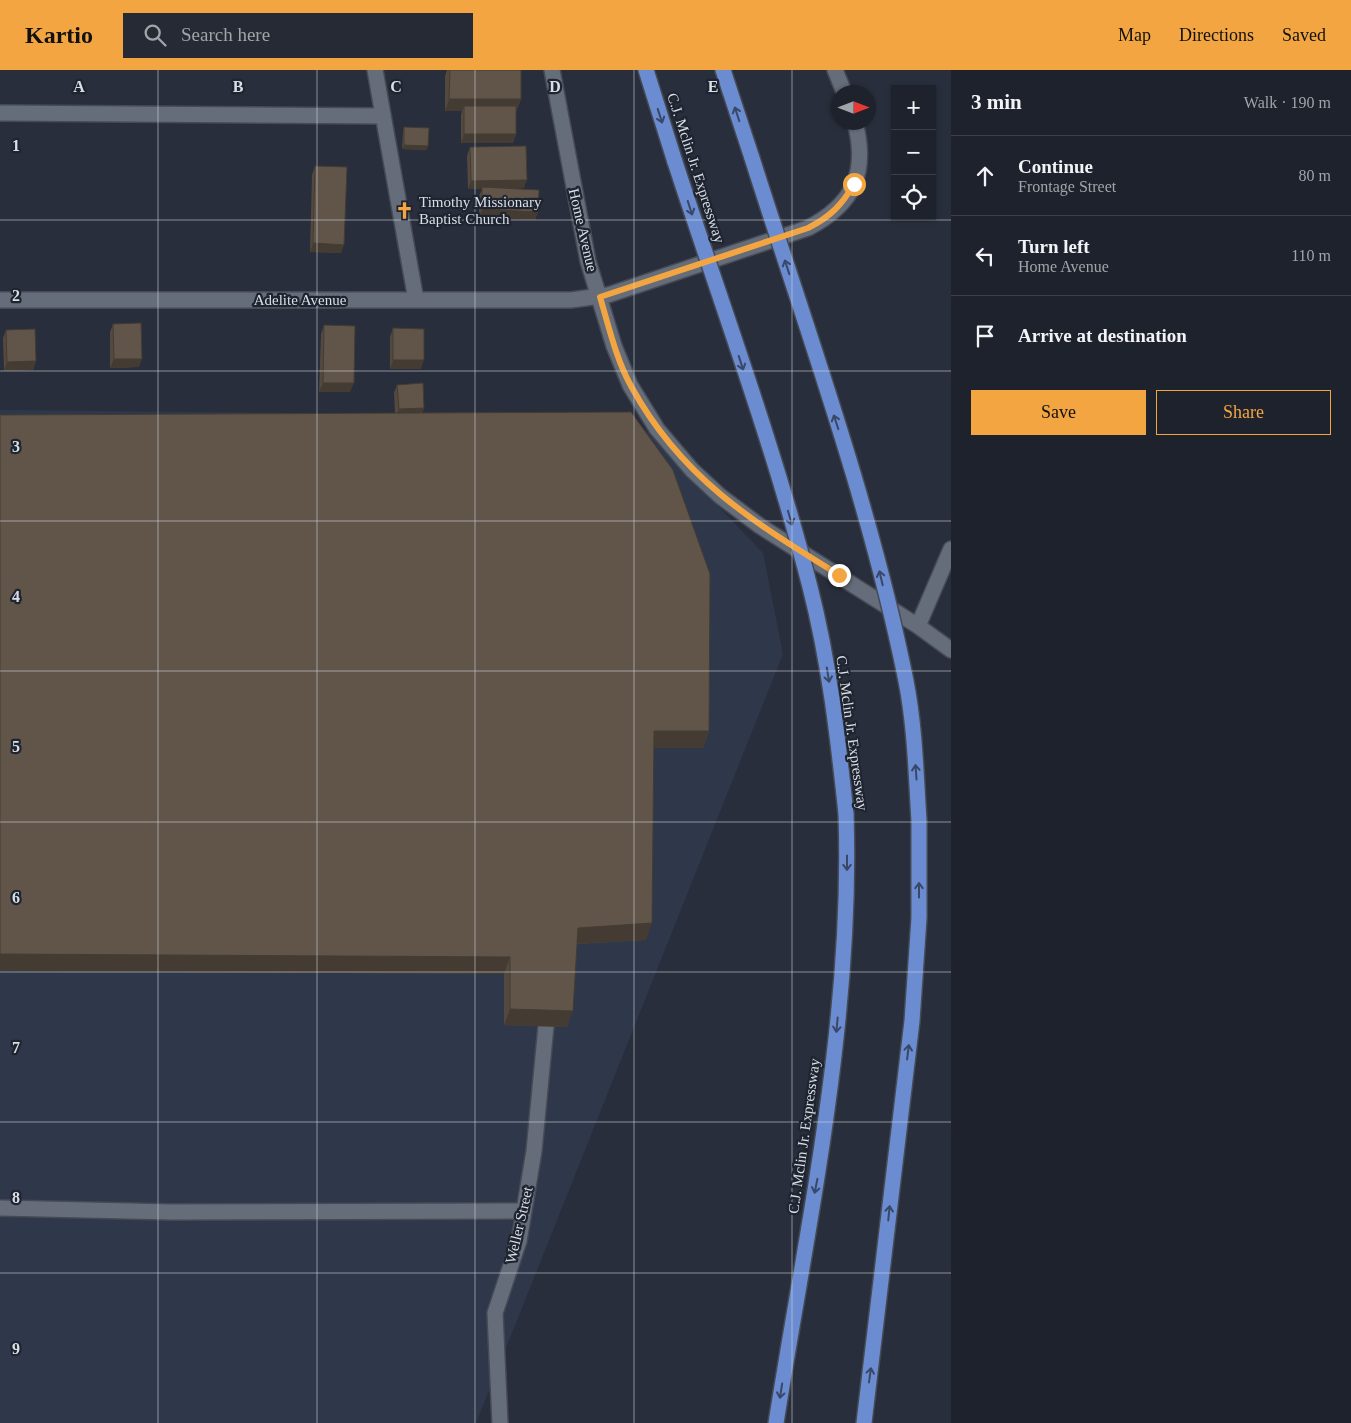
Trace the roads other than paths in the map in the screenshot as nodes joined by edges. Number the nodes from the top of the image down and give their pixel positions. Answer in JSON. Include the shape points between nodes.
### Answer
{"nodes":[{"id":1,"x":375,"y":70,"type":"edge"},
{"id":2,"x":552,"y":70,"type":"edge"},
{"id":3,"x":646,"y":70,"type":"edge"},
{"id":4,"x":723,"y":70,"type":"edge"},
{"id":5,"x":835,"y":70,"type":"edge"},
{"id":6,"x":841,"y":85,"type":"edge"},
{"id":7,"x":0,"y":113,"type":"edge"},
{"id":8,"x":383,"y":116,"type":"junction"},
{"id":9,"x":857,"y":130,"type":"edge"},
{"id":10,"x":600,"y":297,"type":"junction"},
{"id":11,"x":0,"y":300,"type":"edge"},
{"id":12,"x":416,"y":300,"type":"junction"},
{"id":13,"x":951,"y":549,"type":"edge"},
{"id":14,"x":918,"y":626,"type":"junction"},
{"id":15,"x":951,"y":650,"type":"edge"},
{"id":16,"x":546,"y":1026,"type":"edge"},
{"id":17,"x":0,"y":1208,"type":"edge"},
{"id":18,"x":524,"y":1211,"type":"junction"},
{"id":19,"x":500,"y":1423,"type":"edge"},
{"id":20,"x":776,"y":1423,"type":"edge"},
{"id":21,"x":864,"y":1423,"type":"edge"}],
"edges":[{"from":1,"to":8,"type":"street"},
{"from":2,"to":10,"type":"street","name":"Home Avenue","via":[[581,231]]},
{"from":3,"to":20,"type":"highway","name":"C.J. Mclin Jr. Expressway","one_way":true,"bridge":true,"via":[[782,490],[810,588],[827,668],[846,814],[848,864],[844,950],[831,1086]]},
{"from":21,"to":4,"type":"highway","one_way":true,"bridge":true,"via":[[912,1021],[919,918],[920,821],[914,742],[906,682],[873,542]]},
{"from":5,"to":6,"type":"street"},
{"from":7,"to":8,"type":"street"},
{"from":8,"to":12,"type":"street"},
{"from":9,"to":10,"type":"street","name":"Adelite Avenue","via":[[860,167],[844,202],[828,218],[808,228]]},
{"from":10,"to":12,"type":"street","name":"Adelite Avenue","via":[[571,300]]},
{"from":10,"to":14,"type":"street","name":"Home Avenue","via":[[630,386],[657,429],[692,470],[760,526]]},
{"from":11,"to":12,"type":"street","name":"Adelite Avenue"},
{"from":13,"to":14,"type":"street"},
{"from":14,"to":15,"type":"street","name":"Home Avenue"},
{"from":16,"to":18,"type":"street","name":"Weller Street","via":[[534,1151]]},
{"from":17,"to":18,"type":"street","via":[[172,1212]]},
{"from":18,"to":19,"type":"street","name":"Weller Street","via":[[495,1314]]}]}
